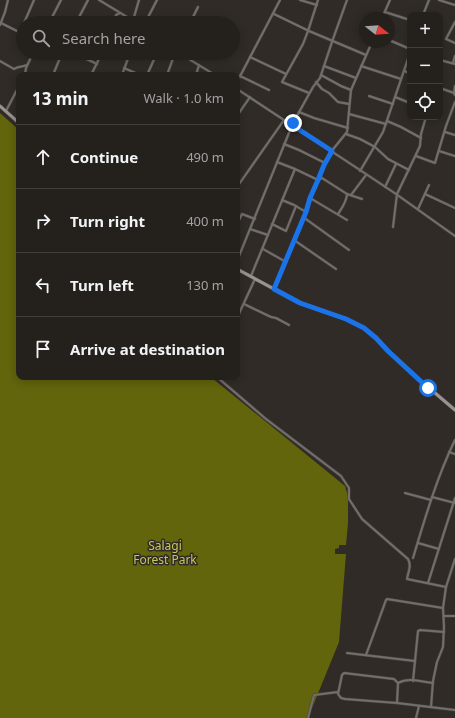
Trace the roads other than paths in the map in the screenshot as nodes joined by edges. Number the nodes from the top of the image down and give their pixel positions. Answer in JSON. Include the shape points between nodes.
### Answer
{"nodes":[{"id":1,"x":8,"y":0,"type":"edge"},
{"id":2,"x":34,"y":0,"type":"edge"},
{"id":3,"x":61,"y":0,"type":"edge"},
{"id":4,"x":88,"y":0,"type":"edge"},
{"id":5,"x":99,"y":0,"type":"edge"},
{"id":6,"x":108,"y":0,"type":"edge"},
{"id":7,"x":139,"y":0,"type":"edge"},
{"id":8,"x":157,"y":0,"type":"edge"},
{"id":9,"x":280,"y":0,"type":"edge"},
{"id":10,"x":300,"y":0,"type":"edge"},
{"id":11,"x":318,"y":0,"type":"edge"},
{"id":12,"x":347,"y":0,"type":"edge"},
{"id":13,"x":390,"y":0,"type":"edge"},
{"id":14,"x":429,"y":0,"type":"edge"},
{"id":15,"x":440,"y":0,"type":"edge"},
{"id":16,"x":106,"y":4,"type":"junction"},
{"id":17,"x":317,"y":5,"type":"junction"},
{"id":18,"x":455,"y":5,"type":"edge"},
{"id":19,"x":198,"y":7,"type":"dead end"},
{"id":20,"x":385,"y":12,"type":"edge"},
{"id":21,"x":424,"y":12,"type":"edge"},
{"id":22,"x":120,"y":13,"type":"junction"},
{"id":23,"x":274,"y":14,"type":"junction"},
{"id":24,"x":395,"y":15,"type":"edge"},
{"id":25,"x":27,"y":16,"type":"edge"},
{"id":26,"x":53,"y":16,"type":"edge"},
{"id":27,"x":80,"y":16,"type":"edge"},
{"id":28,"x":116,"y":16,"type":"edge"},
{"id":29,"x":126,"y":16,"type":"edge"},
{"id":30,"x":134,"y":16,"type":"edge"},
{"id":31,"x":149,"y":16,"type":"edge"},
{"id":32,"x":194,"y":16,"type":"edge"},
{"id":33,"x":407,"y":19,"type":"edge"},
{"id":34,"x":455,"y":22,"type":"edge"},
{"id":35,"x":0,"y":24,"type":"edge"},
{"id":36,"x":16,"y":31,"type":"edge"},
{"id":37,"x":308,"y":31,"type":"junction"},
{"id":38,"x":332,"y":41,"type":"junction"},
{"id":39,"x":395,"y":43,"type":"edge"},
{"id":40,"x":455,"y":43,"type":"edge"},
{"id":41,"x":369,"y":48,"type":"edge"},
{"id":42,"x":408,"y":48,"type":"edge"},
{"id":43,"x":366,"y":55,"type":"junction"},
{"id":44,"x":455,"y":56,"type":"edge"},
{"id":45,"x":250,"y":57,"type":"junction"},
{"id":46,"x":30,"y":60,"type":"edge"},
{"id":47,"x":59,"y":60,"type":"edge"},
{"id":48,"x":89,"y":60,"type":"edge"},
{"id":49,"x":99,"y":60,"type":"edge"},
{"id":50,"x":127,"y":60,"type":"edge"},
{"id":51,"x":154,"y":60,"type":"edge"},
{"id":52,"x":172,"y":60,"type":"edge"},
{"id":53,"x":191,"y":60,"type":"edge"},
{"id":54,"x":0,"y":61,"type":"edge"},
{"id":55,"x":443,"y":61,"type":"edge"},
{"id":56,"x":407,"y":62,"type":"edge"},
{"id":57,"x":97,"y":64,"type":"junction"},
{"id":58,"x":454,"y":64,"type":"edge"},
{"id":59,"x":27,"y":65,"type":"junction"},
{"id":60,"x":199,"y":65,"type":"junction"},
{"id":61,"x":324,"y":66,"type":"junction"},
{"id":62,"x":361,"y":66,"type":"junction"},
{"id":63,"x":124,"y":68,"type":"junction"},
{"id":64,"x":404,"y":71,"type":"junction"},
{"id":65,"x":26,"y":72,"type":"edge"},
{"id":66,"x":54,"y":72,"type":"edge"},
{"id":67,"x":93,"y":72,"type":"edge"},
{"id":68,"x":123,"y":72,"type":"edge"},
{"id":69,"x":133,"y":72,"type":"edge"},
{"id":70,"x":148,"y":72,"type":"edge"},
{"id":71,"x":168,"y":72,"type":"edge"},
{"id":72,"x":197,"y":72,"type":"edge"},
{"id":73,"x":210,"y":72,"type":"edge"},
{"id":74,"x":407,"y":72,"type":"edge"},
{"id":75,"x":286,"y":74,"type":"junction"},
{"id":76,"x":321,"y":75,"type":"junction"},
{"id":77,"x":240,"y":76,"type":"joint"},
{"id":78,"x":356,"y":78,"type":"junction"},
{"id":79,"x":401,"y":78,"type":"junction"},
{"id":80,"x":316,"y":82,"type":"junction"},
{"id":81,"x":455,"y":86,"type":"edge"},
{"id":82,"x":443,"y":89,"type":"edge"},
{"id":83,"x":240,"y":90,"type":"edge"},
{"id":84,"x":269,"y":90,"type":"dead end"},
{"id":85,"x":351,"y":90,"type":"junction"},
{"id":86,"x":16,"y":92,"type":"edge"},
{"id":87,"x":310,"y":93,"type":"junction"},
{"id":88,"x":454,"y":94,"type":"edge"},
{"id":89,"x":370,"y":96,"type":"dead end"},
{"id":90,"x":250,"y":97,"type":"junction"},
{"id":91,"x":395,"y":97,"type":"junction"},
{"id":92,"x":407,"y":102,"type":"edge"},
{"id":93,"x":455,"y":102,"type":"edge"},
{"id":94,"x":392,"y":104,"type":"junction"},
{"id":95,"x":349,"y":105,"type":"junction"},
{"id":96,"x":0,"y":106,"type":"edge"},
{"id":97,"x":6,"y":111,"type":"junction"},
{"id":98,"x":240,"y":112,"type":"edge"},
{"id":99,"x":299,"y":112,"type":"junction"},
{"id":100,"x":349,"y":114,"type":"junction"},
{"id":101,"x":16,"y":119,"type":"edge"},
{"id":102,"x":284,"y":120,"type":"junction"},
{"id":103,"x":425,"y":120,"type":"edge"},
{"id":104,"x":386,"y":122,"type":"junction"},
{"id":105,"x":292,"y":125,"type":"junction"},
{"id":106,"x":348,"y":128,"type":"junction"},
{"id":107,"x":445,"y":132,"type":"junction"},
{"id":108,"x":346,"y":134,"type":"junction"},
{"id":109,"x":455,"y":135,"type":"edge"},
{"id":110,"x":421,"y":138,"type":"junction"},
{"id":111,"x":284,"y":144,"type":"junction"},
{"id":112,"x":375,"y":147,"type":"junction"},
{"id":113,"x":332,"y":151,"type":"junction"},
{"id":114,"x":439,"y":151,"type":"junction"},
{"id":115,"x":416,"y":156,"type":"junction"},
{"id":116,"x":455,"y":156,"type":"edge"},
{"id":117,"x":277,"y":162,"type":"junction"},
{"id":118,"x":325,"y":163,"type":"junction"},
{"id":119,"x":397,"y":164,"type":"junction"},
{"id":120,"x":295,"y":169,"type":"junction"},
{"id":121,"x":409,"y":170,"type":"junction"},
{"id":122,"x":360,"y":171,"type":"junction"},
{"id":123,"x":366,"y":174,"type":"junction"},
{"id":124,"x":318,"y":180,"type":"junction"},
{"id":125,"x":240,"y":183,"type":"edge"},
{"id":126,"x":429,"y":185,"type":"dead end"},
{"id":127,"x":385,"y":186,"type":"junction"},
{"id":128,"x":347,"y":194,"type":"junction"},
{"id":129,"x":398,"y":194,"type":"junction"},
{"id":130,"x":425,"y":194,"type":"junction"},
{"id":131,"x":352,"y":195,"type":"junction"},
{"id":132,"x":310,"y":198,"type":"junction"},
{"id":133,"x":362,"y":199,"type":"dead end"},
{"id":134,"x":282,"y":200,"type":"junction"},
{"id":135,"x":296,"y":206,"type":"junction"},
{"id":136,"x":455,"y":208,"type":"edge"},
{"id":137,"x":418,"y":209,"type":"junction"},
{"id":138,"x":306,"y":212,"type":"junction"},
{"id":139,"x":338,"y":214,"type":"junction"},
{"id":140,"x":303,"y":217,"type":"junction"},
{"id":141,"x":240,"y":218,"type":"edge"},
{"id":142,"x":255,"y":218,"type":"junction"},
{"id":143,"x":347,"y":220,"type":"dead end"},
{"id":144,"x":272,"y":224,"type":"junction"},
{"id":145,"x":393,"y":228,"type":"dead end"},
{"id":146,"x":250,"y":229,"type":"junction"},
{"id":147,"x":268,"y":235,"type":"junction"},
{"id":148,"x":455,"y":236,"type":"edge"},
{"id":149,"x":294,"y":240,"type":"junction"},
{"id":150,"x":263,"y":248,"type":"junction"},
{"id":151,"x":349,"y":250,"type":"dead end"},
{"id":152,"x":240,"y":254,"type":"edge"},
{"id":153,"x":286,"y":262,"type":"junction"},
{"id":154,"x":336,"y":269,"type":"dead end"},
{"id":155,"x":240,"y":270,"type":"edge"},
{"id":156,"x":251,"y":276,"type":"junction"},
{"id":157,"x":255,"y":279,"type":"junction"},
{"id":158,"x":274,"y":289,"type":"junction"},
{"id":159,"x":244,"y":304,"type":"junction"},
{"id":160,"x":240,"y":312,"type":"edge"},
{"id":161,"x":290,"y":325,"type":"dead end"},
{"id":162,"x":221,"y":380,"type":"edge"},
{"id":163,"x":455,"y":410,"type":"edge"},
{"id":164,"x":455,"y":440,"type":"edge"},
{"id":165,"x":449,"y":452,"type":"junction"},
{"id":166,"x":455,"y":454,"type":"edge"},
{"id":167,"x":405,"y":493,"type":"dead end"},
{"id":168,"x":431,"y":498,"type":"junction"},
{"id":169,"x":455,"y":498,"type":"edge"},
{"id":170,"x":454,"y":503,"type":"edge"},
{"id":171,"x":418,"y":543,"type":"junction"},
{"id":172,"x":439,"y":549,"type":"junction"},
{"id":173,"x":413,"y":558,"type":"dead end"},
{"id":174,"x":455,"y":559,"type":"edge"},
{"id":175,"x":428,"y":583,"type":"junction"},
{"id":176,"x":446,"y":587,"type":"junction"},
{"id":177,"x":443,"y":608,"type":"junction"},
{"id":178,"x":444,"y":616,"type":"junction"},
{"id":179,"x":455,"y":616,"type":"edge"},
{"id":180,"x":444,"y":632,"type":"junction"},
{"id":181,"x":347,"y":653,"type":"dead end"},
{"id":182,"x":366,"y":655,"type":"junction"},
{"id":183,"x":415,"y":661,"type":"junction"},
{"id":184,"x":413,"y":680,"type":"junction"},
{"id":185,"x":398,"y":683,"type":"junction"},
{"id":186,"x":433,"y":683,"type":"junction"},
{"id":187,"x":338,"y":692,"type":"junction"},
{"id":188,"x":397,"y":703,"type":"junction"},
{"id":189,"x":419,"y":706,"type":"junction"},
{"id":190,"x":431,"y":707,"type":"junction"},
{"id":191,"x":455,"y":710,"type":"edge"},
{"id":192,"x":308,"y":718,"type":"edge"},
{"id":193,"x":416,"y":718,"type":"edge"}],
"edges":[{"from":1,"to":35,"type":"street"},
{"from":2,"to":25,"type":"street"},
{"from":3,"to":26,"type":"street"},
{"from":4,"to":27,"type":"street"},
{"from":5,"to":16,"type":"street"},
{"from":6,"to":16,"type":"street"},
{"from":7,"to":30,"type":"street"},
{"from":8,"to":31,"type":"street"},
{"from":9,"to":23,"type":"street"},
{"from":10,"to":17,"type":"street"},
{"from":11,"to":17,"type":"street"},
{"from":12,"to":38,"type":"street"},
{"from":13,"to":20,"type":"street"},
{"from":14,"to":21,"type":"street"},
{"from":15,"to":18,"type":"street"},
{"from":16,"to":22,"type":"street"},
{"from":17,"to":37,"type":"street"},
{"from":19,"to":32,"type":"street"},
{"from":22,"to":28,"type":"street"},
{"from":22,"to":29,"type":"street"},
{"from":23,"to":37,"type":"street"},
{"from":23,"to":45,"type":"street"},
{"from":24,"to":33,"type":"street"},
{"from":34,"to":40,"type":"street","via":[[446,39]]},
{"from":35,"to":36,"type":"street"},
{"from":37,"to":38,"type":"street"},
{"from":37,"to":75,"type":"street"},
{"from":38,"to":43,"type":"street"},
{"from":38,"to":61,"type":"street"},
{"from":39,"to":42,"type":"street"},
{"from":41,"to":43,"type":"street"},
{"from":43,"to":62,"type":"street"},
{"from":44,"to":58,"type":"street"},
{"from":45,"to":75,"type":"street"},
{"from":45,"to":77,"type":"street"},
{"from":46,"to":59,"type":"street"},
{"from":47,"to":66,"type":"street"},
{"from":48,"to":57,"type":"street"},
{"from":49,"to":57,"type":"street"},
{"from":50,"to":63,"type":"street"},
{"from":51,"to":70,"type":"street"},
{"from":52,"to":71,"type":"street"},
{"from":53,"to":60,"type":"street"},
{"from":54,"to":59,"type":"street","via":[[14,68]]},
{"from":55,"to":58,"type":"street"},
{"from":56,"to":64,"type":"street"},
{"from":57,"to":67,"type":"street"},
{"from":59,"to":65,"type":"street"},
{"from":60,"to":72,"type":"street"},
{"from":60,"to":73,"type":"street"},
{"from":61,"to":76,"type":"street"},
{"from":61,"to":78,"type":"street"},
{"from":62,"to":78,"type":"street"},
{"from":62,"to":79,"type":"street"},
{"from":63,"to":68,"type":"street"},
{"from":63,"to":69,"type":"street"},
{"from":64,"to":74,"type":"street"},
{"from":64,"to":79,"type":"street"},
{"from":75,"to":87,"type":"street","via":[[282,82]]},
{"from":76,"to":80,"type":"street"},
{"from":76,"to":85,"type":"street"},
{"from":77,"to":84,"type":"street"},
{"from":78,"to":85,"type":"street"},
{"from":79,"to":91,"type":"street"},
{"from":80,"to":87,"type":"street"},
{"from":80,"to":95,"type":"street","via":[[338,102]]},
{"from":81,"to":88,"type":"street"},
{"from":82,"to":88,"type":"street"},
{"from":83,"to":90,"type":"street"},
{"from":85,"to":95,"type":"street"},
{"from":86,"to":97,"type":"street"},
{"from":87,"to":99,"type":"street"},
{"from":89,"to":94,"type":"street"},
{"from":90,"to":98,"type":"street"},
{"from":90,"to":102,"type":"street"},
{"from":91,"to":92,"type":"street"},
{"from":91,"to":94,"type":"street"},
{"from":93,"to":107,"type":"street"},
{"from":94,"to":104,"type":"street"},
{"from":95,"to":100,"type":"street"},
{"from":96,"to":97,"type":"street"},
{"from":97,"to":101,"type":"street"},
{"from":99,"to":105,"type":"street"},
{"from":99,"to":106,"type":"street"},
{"from":100,"to":104,"type":"street"},
{"from":100,"to":106,"type":"street"},
{"from":102,"to":105,"type":"street"},
{"from":102,"to":125,"type":"street"},
{"from":103,"to":110,"type":"street"},
{"from":104,"to":110,"type":"street"},
{"from":104,"to":112,"type":"street"},
{"from":105,"to":111,"type":"street"},
{"from":105,"to":113,"type":"street"},
{"from":106,"to":108,"type":"street"},
{"from":107,"to":109,"type":"street"},
{"from":107,"to":114,"type":"street"},
{"from":108,"to":112,"type":"street"},
{"from":108,"to":113,"type":"street"},
{"from":110,"to":115,"type":"street"},
{"from":111,"to":117,"type":"street"},
{"from":111,"to":118,"type":"street"},
{"from":112,"to":119,"type":"street"},
{"from":112,"to":122,"type":"street"},
{"from":113,"to":118,"type":"street"},
{"from":113,"to":122,"type":"street"},
{"from":114,"to":115,"type":"street","via":[[435,163]]},
{"from":114,"to":116,"type":"street"},
{"from":115,"to":121,"type":"street"},
{"from":117,"to":120,"type":"street"},
{"from":117,"to":142,"type":"street"},
{"from":118,"to":124,"type":"street"},
{"from":119,"to":121,"type":"street"},
{"from":119,"to":127,"type":"street"},
{"from":120,"to":124,"type":"street"},
{"from":120,"to":134,"type":"street"},
{"from":121,"to":129,"type":"street"},
{"from":122,"to":123,"type":"street"},
{"from":123,"to":127,"type":"street"},
{"from":123,"to":131,"type":"street"},
{"from":124,"to":128,"type":"street","via":[[322,178]]},
{"from":124,"to":132,"type":"street"},
{"from":126,"to":130,"type":"street"},
{"from":127,"to":129,"type":"street"},
{"from":128,"to":131,"type":"street"},
{"from":128,"to":139,"type":"street"},
{"from":129,"to":137,"type":"street"},
{"from":129,"to":145,"type":"street"},
{"from":130,"to":136,"type":"street"},
{"from":130,"to":137,"type":"street"},
{"from":131,"to":133,"type":"street"},
{"from":132,"to":138,"type":"street"},
{"from":132,"to":139,"type":"street"},
{"from":134,"to":135,"type":"street"},
{"from":134,"to":144,"type":"street"},
{"from":135,"to":138,"type":"street"},
{"from":135,"to":144,"type":"street","via":[[286,231]]},
{"from":137,"to":148,"type":"street"},
{"from":138,"to":140,"type":"street"},
{"from":139,"to":143,"type":"street"},
{"from":140,"to":149,"type":"street"},
{"from":140,"to":151,"type":"street"},
{"from":141,"to":142,"type":"street","via":[[242,214]]},
{"from":142,"to":146,"type":"street"},
{"from":144,"to":147,"type":"street"},
{"from":146,"to":147,"type":"street"},
{"from":146,"to":152,"type":"street"},
{"from":147,"to":150,"type":"street"},
{"from":149,"to":153,"type":"street"},
{"from":149,"to":154,"type":"street"},
{"from":150,"to":153,"type":"street"},
{"from":150,"to":156,"type":"street"},
{"from":153,"to":158,"type":"street"},
{"from":155,"to":156,"type":"street"},
{"from":156,"to":157,"type":"street"},
{"from":157,"to":158,"type":"street"},
{"from":157,"to":159,"type":"street"},
{"from":158,"to":163,"type":"street","via":[[300,303],[364,328]]},
{"from":159,"to":160,"type":"street"},
{"from":159,"to":161,"type":"street"},
{"from":162,"to":175,"type":"street","via":[[341,476],[349,488],[349,499],[362,519],[410,562],[407,579]]},
{"from":164,"to":165,"type":"street"},
{"from":165,"to":166,"type":"street"},
{"from":165,"to":168,"type":"street"},
{"from":167,"to":168,"type":"street"},
{"from":168,"to":170,"type":"street"},
{"from":168,"to":171,"type":"street"},
{"from":169,"to":170,"type":"street"},
{"from":170,"to":172,"type":"street"},
{"from":171,"to":172,"type":"street"},
{"from":171,"to":173,"type":"street"},
{"from":172,"to":175,"type":"street"},
{"from":174,"to":176,"type":"street"},
{"from":175,"to":176,"type":"street"},
{"from":176,"to":177,"type":"street"},
{"from":177,"to":178,"type":"street"},
{"from":177,"to":182,"type":"street","via":[[387,599]]},
{"from":178,"to":179,"type":"street"},
{"from":178,"to":180,"type":"street"},
{"from":180,"to":183,"type":"street","via":[[418,631]]},
{"from":180,"to":186,"type":"street","via":[[443,647]]},
{"from":181,"to":182,"type":"street"},
{"from":182,"to":183,"type":"street"},
{"from":183,"to":184,"type":"street"},
{"from":184,"to":185,"type":"street"},
{"from":184,"to":186,"type":"street"},
{"from":185,"to":187,"type":"street","via":[[394,679],[344,673]]},
{"from":185,"to":188,"type":"street"},
{"from":186,"to":190,"type":"street"},
{"from":187,"to":188,"type":"street","via":[[342,698]]},
{"from":187,"to":192,"type":"street","via":[[314,695]]},
{"from":188,"to":189,"type":"street"},
{"from":189,"to":190,"type":"street"},
{"from":189,"to":193,"type":"street"},
{"from":190,"to":191,"type":"street"}]}
